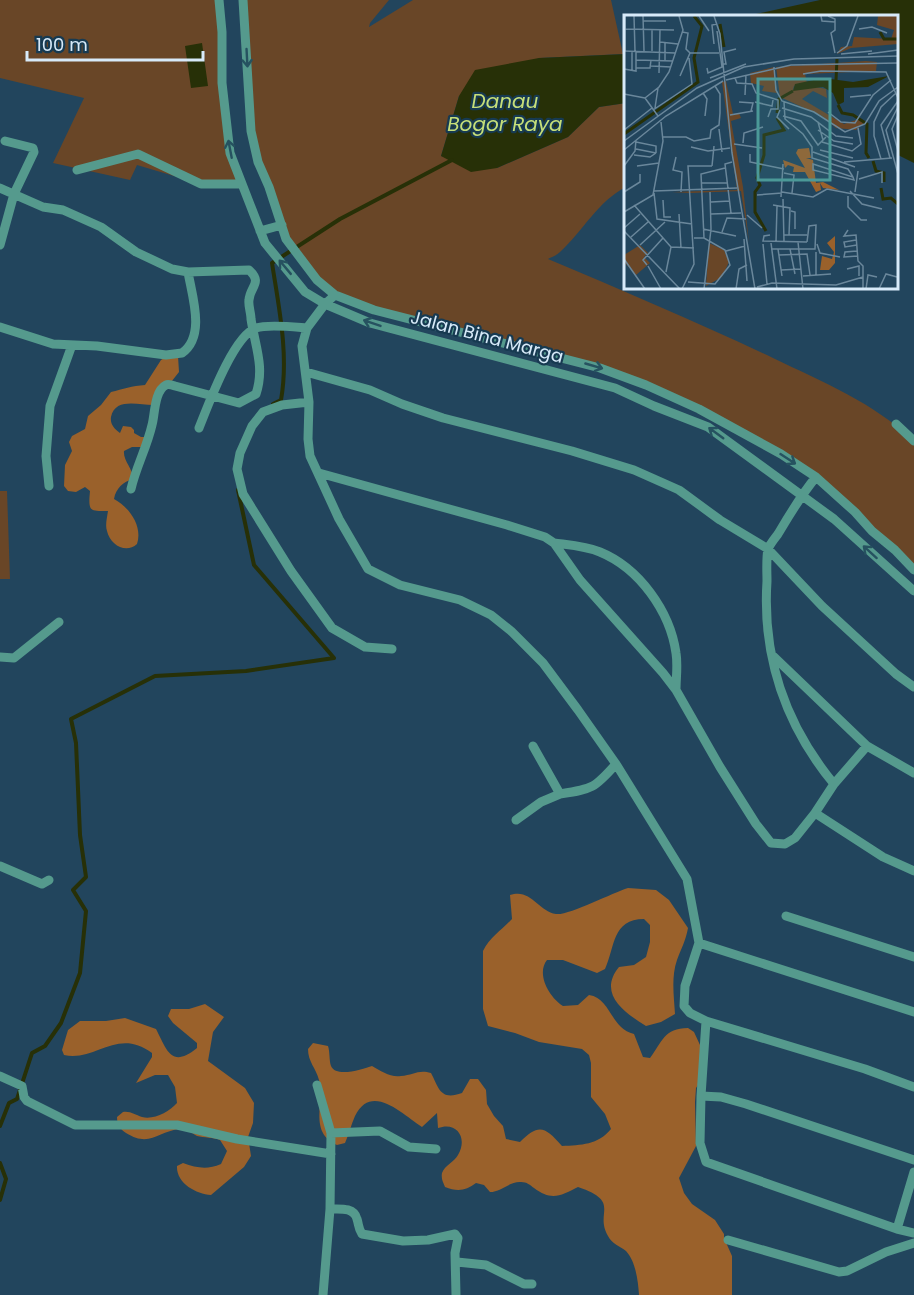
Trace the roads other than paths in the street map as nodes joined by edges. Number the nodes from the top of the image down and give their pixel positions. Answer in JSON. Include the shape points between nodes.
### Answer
{"nodes":[{"id":1,"x":219,"y":0,"type":"edge"},
{"id":2,"x":243,"y":0,"type":"edge"},
{"id":3,"x":5,"y":141,"type":"dead end"},
{"id":4,"x":77,"y":170,"type":"dead end"},
{"id":5,"x":241,"y":184,"type":"junction"},
{"id":6,"x":0,"y":188,"type":"edge"},
{"id":7,"x":14,"y":194,"type":"junction"},
{"id":8,"x":282,"y":225,"type":"junction"},
{"id":9,"x":260,"y":231,"type":"junction"},
{"id":10,"x":0,"y":245,"type":"edge"},
{"id":11,"x":188,"y":272,"type":"junction"},
{"id":12,"x":335,"y":295,"type":"junction"},
{"id":13,"x":325,"y":304,"type":"junction"},
{"id":14,"x":0,"y":327,"type":"edge"},
{"id":15,"x":307,"y":328,"type":"junction"},
{"id":16,"x":255,"y":329,"type":"junction"},
{"id":17,"x":72,"y":345,"type":"junction"},
{"id":18,"x":306,"y":372,"type":"junction"},
{"id":19,"x":212,"y":395,"type":"junction"},
{"id":20,"x":309,"y":402,"type":"junction"},
{"id":21,"x":896,"y":424,"type":"dead end"},
{"id":22,"x":199,"y":428,"type":"dead end"},
{"id":23,"x":914,"y":441,"type":"edge"},
{"id":24,"x":319,"y":473,"type":"junction"},
{"id":25,"x":816,"y":477,"type":"junction"},
{"id":26,"x":49,"y":486,"type":"dead end"},
{"id":27,"x":131,"y":489,"type":"dead end"},
{"id":28,"x":801,"y":494,"type":"junction"},
{"id":29,"x":554,"y":543,"type":"junction"},
{"id":30,"x":768,"y":549,"type":"junction"},
{"id":31,"x":914,"y":570,"type":"edge"},
{"id":32,"x":914,"y":591,"type":"edge"},
{"id":33,"x":59,"y":622,"type":"dead end"},
{"id":34,"x":392,"y":649,"type":"dead end"},
{"id":35,"x":771,"y":653,"type":"junction"},
{"id":36,"x":0,"y":657,"type":"edge"},
{"id":37,"x":914,"y":687,"type":"edge"},
{"id":38,"x":676,"y":690,"type":"junction"},
{"id":39,"x":533,"y":746,"type":"dead end"},
{"id":40,"x":867,"y":746,"type":"junction"},
{"id":41,"x":616,"y":764,"type":"junction"},
{"id":42,"x":914,"y":773,"type":"edge"},
{"id":43,"x":834,"y":784,"type":"junction"},
{"id":44,"x":560,"y":794,"type":"junction"},
{"id":45,"x":815,"y":813,"type":"junction"},
{"id":46,"x":516,"y":820,"type":"dead end"},
{"id":47,"x":0,"y":866,"type":"edge"},
{"id":48,"x":914,"y":871,"type":"edge"},
{"id":49,"x":49,"y":880,"type":"dead end"},
{"id":50,"x":786,"y":916,"type":"dead end"},
{"id":51,"x":699,"y":943,"type":"junction"},
{"id":52,"x":914,"y":957,"type":"edge"},
{"id":53,"x":914,"y":1012,"type":"edge"},
{"id":54,"x":706,"y":1021,"type":"junction"},
{"id":55,"x":2,"y":1077,"type":"edge"},
{"id":56,"x":317,"y":1085,"type":"dead end"},
{"id":57,"x":914,"y":1087,"type":"edge"},
{"id":58,"x":700,"y":1096,"type":"junction"},
{"id":59,"x":331,"y":1133,"type":"junction"},
{"id":60,"x":436,"y":1149,"type":"dead end"},
{"id":61,"x":331,"y":1154,"type":"junction"},
{"id":62,"x":914,"y":1160,"type":"edge"},
{"id":63,"x":914,"y":1172,"type":"edge"},
{"id":64,"x":330,"y":1209,"type":"junction"},
{"id":65,"x":897,"y":1228,"type":"junction"},
{"id":66,"x":914,"y":1233,"type":"edge"},
{"id":67,"x":728,"y":1240,"type":"dead end"},
{"id":68,"x":914,"y":1243,"type":"edge"},
{"id":69,"x":457,"y":1262,"type":"junction"},
{"id":70,"x":323,"y":1295,"type":"edge"},
{"id":71,"x":456,"y":1295,"type":"edge"},
{"id":72,"x":520,"y":1295,"type":"edge"}],
"edges":[{"from":5,"to":1,"type":"street","name":"Jalan Bina Marga","one_way":true,"via":[[227,131]]},
{"from":2,"to":8,"type":"street","name":"Jalan Bina Marga","one_way":true,"via":[[251,132]]},
{"from":3,"to":7,"type":"street","via":[[33,148],[34,152]]},
{"from":4,"to":5,"type":"street","via":[[138,154],[201,184]]},
{"from":5,"to":9,"type":"street","name":"Jalan Bina Marga"},
{"from":6,"to":7,"type":"street"},
{"from":7,"to":10,"type":"street"},
{"from":7,"to":11,"type":"street","via":[[101,227],[155,263]]},
{"from":8,"to":9,"type":"street"},
{"from":8,"to":12,"type":"street","name":"Jalan Bina Marga","via":[[286,238],[317,280]]},
{"from":13,"to":9,"type":"street","name":"Jalan Bina Marga","one_way":true,"via":[[305,292],[265,243]]},
{"from":11,"to":16,"type":"street","via":[[249,270],[256,283],[249,299]]},
{"from":11,"to":17,"type":"street","via":[[195,320],[193,340],[182,353],[166,355]]},
{"from":12,"to":13,"type":"street"},
{"from":12,"to":25,"type":"street","name":"Jalan Bina Marga","one_way":true,"via":[[374,310],[600,368],[646,385],[747,434]]},
{"from":13,"to":15,"type":"street"},
{"from":28,"to":13,"type":"street","name":"Jalan Bina Marga","one_way":true,"via":[[708,427],[615,388],[380,326]]},
{"from":14,"to":17,"type":"street","via":[[53,344]]},
{"from":15,"to":16,"type":"street"},
{"from":15,"to":18,"type":"street","via":[[302,345]]},
{"from":16,"to":19,"type":"street","via":[[234,351]]},
{"from":16,"to":19,"type":"street","via":[[261,379],[256,394],[239,403]]},
{"from":17,"to":26,"type":"street","via":[[50,405],[46,456]]},
{"from":18,"to":20,"type":"street"},
{"from":18,"to":30,"type":"street","via":[[370,390],[443,418],[634,470],[679,490]]},
{"from":19,"to":22,"type":"street"},
{"from":19,"to":27,"type":"street","via":[[163,387]]},
{"from":20,"to":24,"type":"street","via":[[310,456]]},
{"from":20,"to":34,"type":"street","via":[[263,411],[252,426],[237,469],[243,494],[332,628],[365,647]]},
{"from":21,"to":23,"type":"street"},
{"from":24,"to":29,"type":"street","via":[[507,525]]},
{"from":24,"to":41,"type":"street","via":[[339,519],[368,569],[400,585],[460,600],[512,631],[543,663]]},
{"from":25,"to":28,"type":"street"},
{"from":25,"to":31,"type":"street","name":"Jalan Bina Marga"},
{"from":28,"to":30,"type":"street"},
{"from":32,"to":28,"type":"street","name":"Jalan Bina Marga","one_way":true},
{"from":29,"to":38,"type":"street","via":[[580,580]]},
{"from":29,"to":38,"type":"street","via":[[598,551],[627,567],[644,585],[670,630],[676,653]]},
{"from":30,"to":35,"type":"street","via":[[767,628]]},
{"from":30,"to":37,"type":"street","via":[[822,606]]},
{"from":33,"to":36,"type":"street","via":[[14,658]]},
{"from":35,"to":40,"type":"street"},
{"from":35,"to":43,"type":"street","via":[[794,726]]},
{"from":38,"to":45,"type":"street","via":[[720,767],[771,843],[785,844],[795,838]]},
{"from":39,"to":44,"type":"street"},
{"from":40,"to":42,"type":"street"},
{"from":40,"to":43,"type":"street"},
{"from":41,"to":44,"type":"street","via":[[599,783]]},
{"from":41,"to":51,"type":"street","via":[[687,879]]},
{"from":43,"to":45,"type":"street"},
{"from":44,"to":46,"type":"street"},
{"from":45,"to":48,"type":"street","via":[[883,857]]},
{"from":47,"to":49,"type":"street","via":[[42,884]]},
{"from":50,"to":52,"type":"street"},
{"from":51,"to":53,"type":"street"},
{"from":51,"to":54,"type":"street","via":[[685,986],[684,1006]]},
{"from":54,"to":57,"type":"street"},
{"from":54,"to":58,"type":"street"},
{"from":55,"to":61,"type":"street","via":[[22,1086],[27,1101],[75,1125],[177,1125]]},
{"from":56,"to":59,"type":"street"},
{"from":58,"to":62,"type":"street","via":[[746,1104]]},
{"from":58,"to":65,"type":"street","via":[[700,1143],[706,1162]]},
{"from":59,"to":60,"type":"street","via":[[381,1131],[403,1145]]},
{"from":59,"to":61,"type":"street"},
{"from":61,"to":64,"type":"street"},
{"from":63,"to":65,"type":"street"},
{"from":64,"to":69,"type":"street","via":[[353,1212],[362,1234],[417,1241],[455,1234]]},
{"from":64,"to":70,"type":"street"},
{"from":65,"to":66,"type":"street"},
{"from":67,"to":68,"type":"street","via":[[839,1272]]},
{"from":69,"to":71,"type":"street"},
{"from":69,"to":72,"type":"street","via":[[486,1265],[528,1284]]}]}
